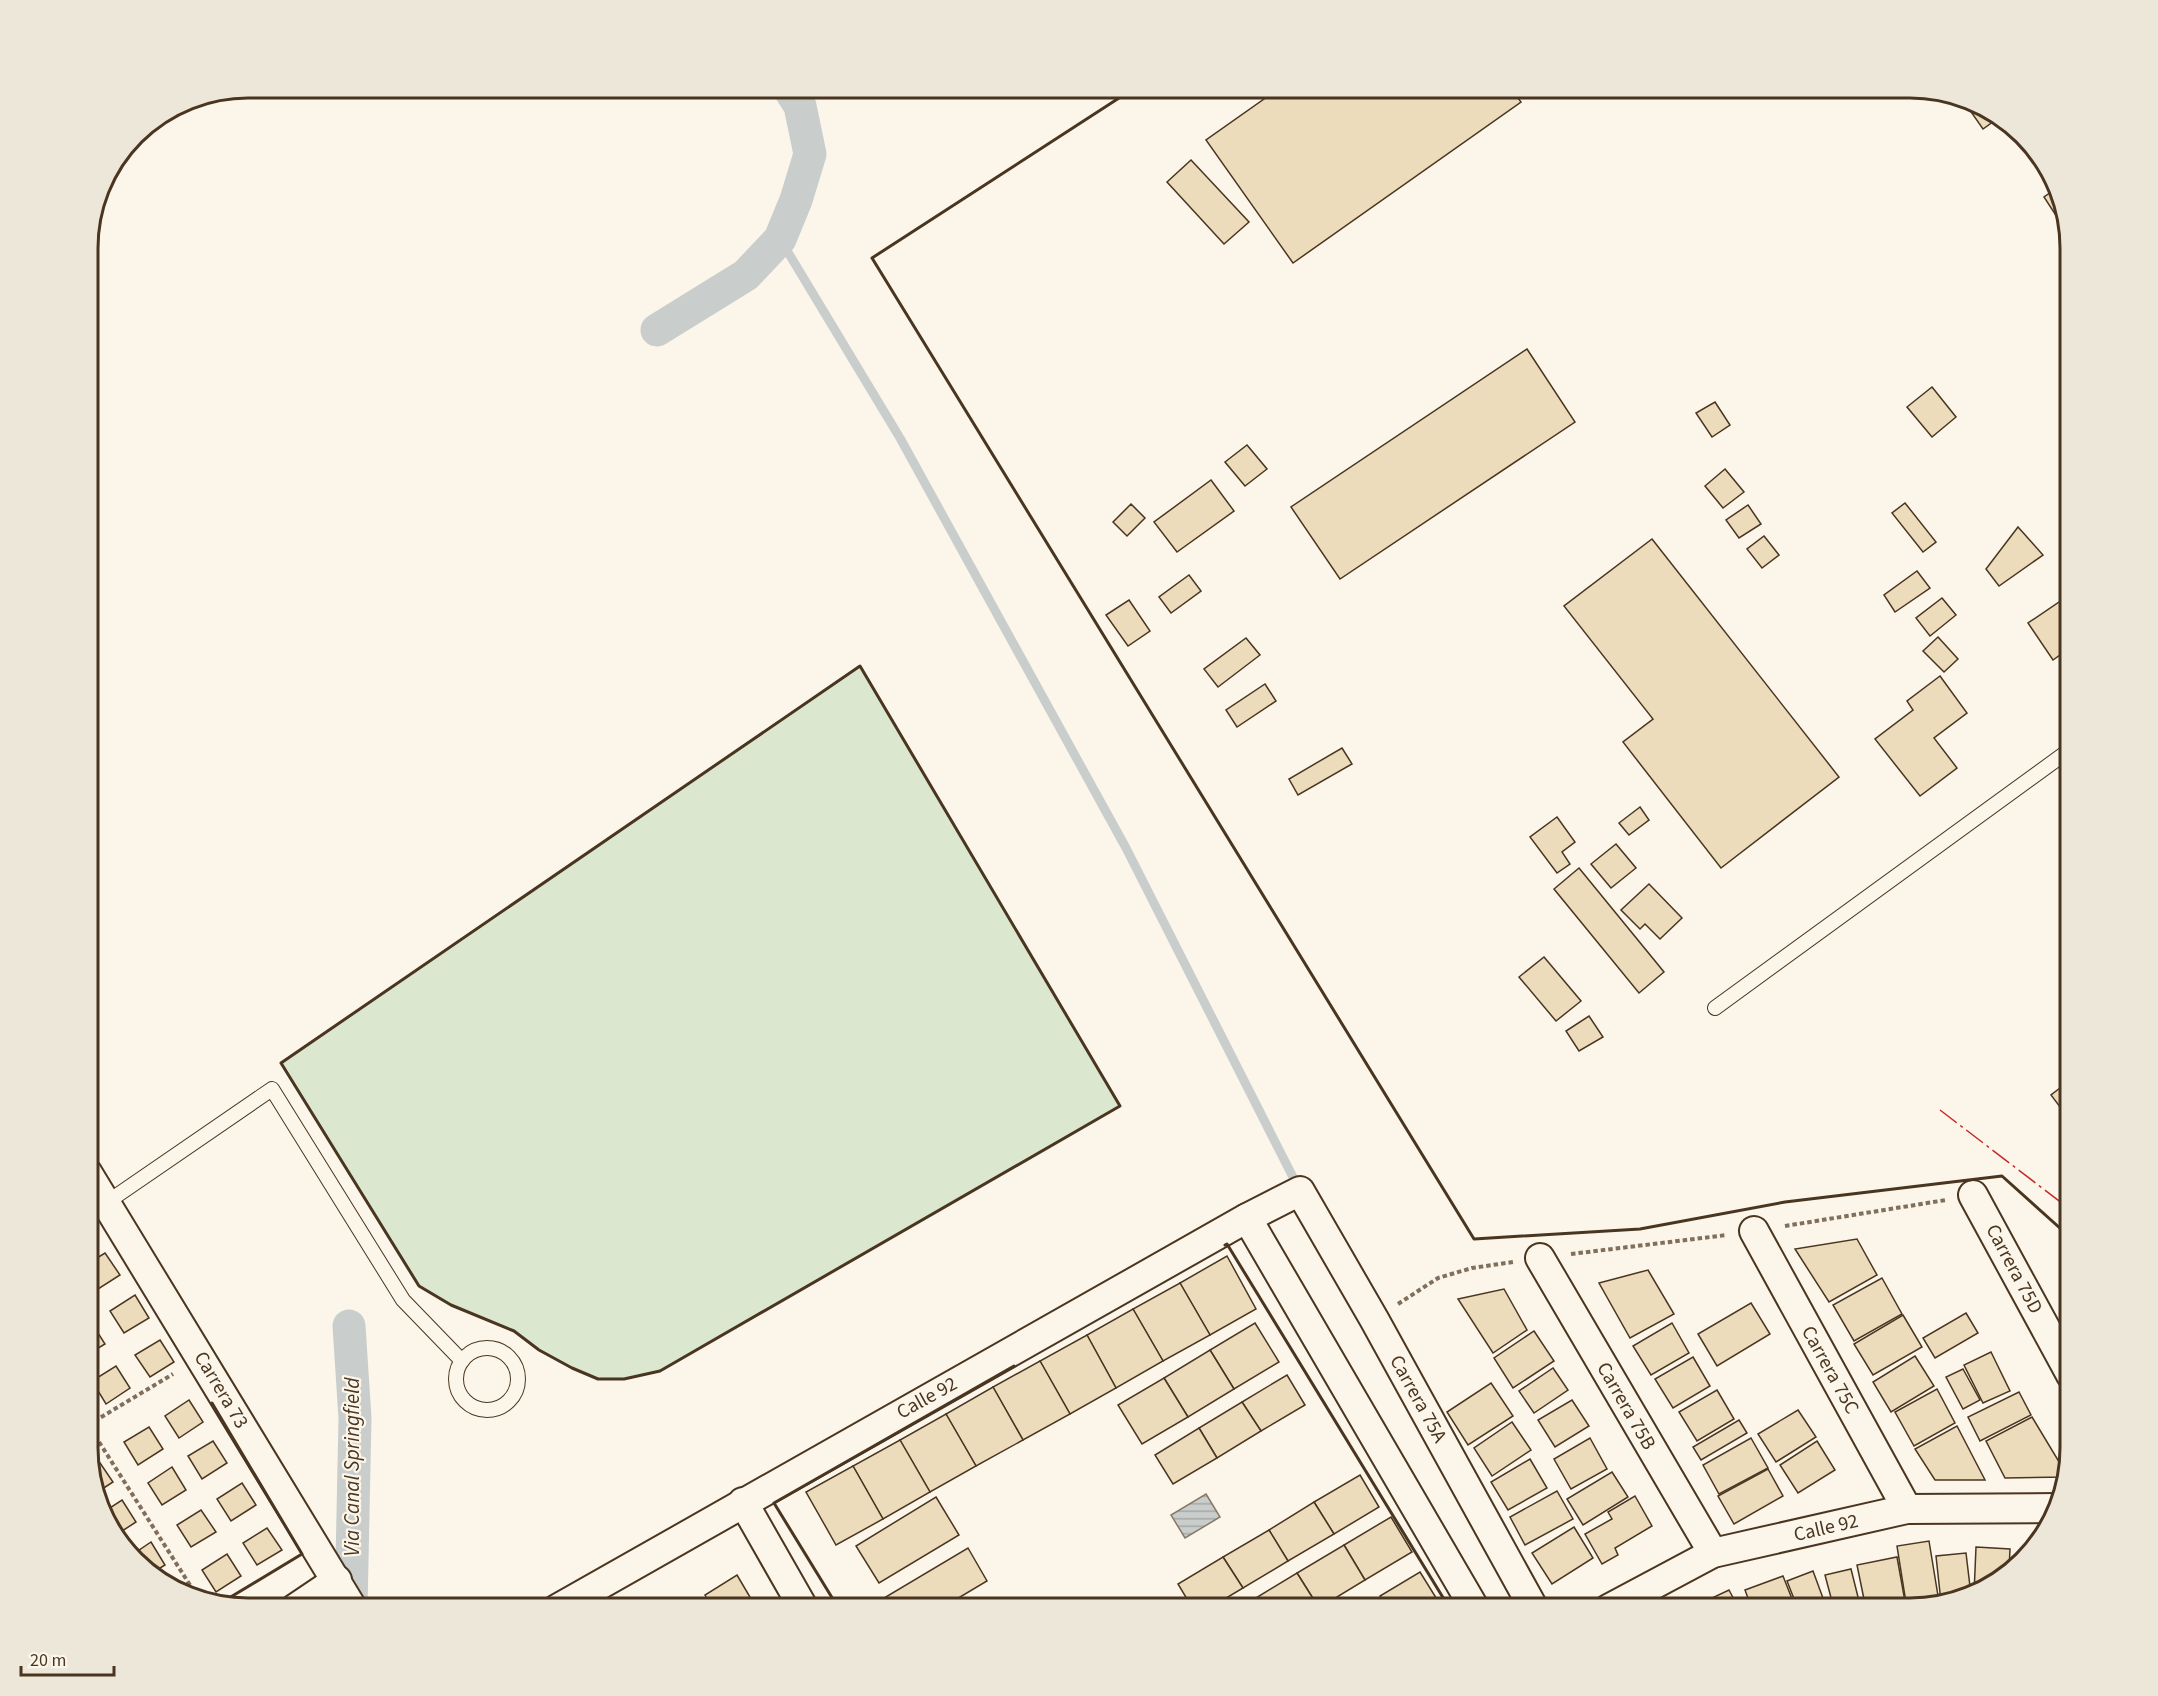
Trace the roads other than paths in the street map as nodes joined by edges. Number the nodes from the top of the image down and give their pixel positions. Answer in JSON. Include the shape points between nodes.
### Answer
{"nodes":[{"id":1,"x":2060,"y":757,"type":"edge"},
{"id":2,"x":1715,"y":1008,"type":"dead end"},
{"id":3,"x":98,"y":1190,"type":"edge"},
{"id":4,"x":1300,"y":1191,"type":"joint"},
{"id":5,"x":1973,"y":1195,"type":"road end"},
{"id":6,"x":106,"y":1203,"type":"junction"},
{"id":7,"x":1248,"y":1218,"type":"junction"},
{"id":8,"x":1754,"y":1231,"type":"road end"},
{"id":9,"x":1540,"y":1258,"type":"road end"},
{"id":10,"x":2060,"y":1355,"type":"edge"},
{"id":11,"x":462,"y":1360,"type":"junction"},
{"id":12,"x":743,"y":1502,"type":"junction"},
{"id":13,"x":2048,"y":1508,"type":"edge"},
{"id":14,"x":1907,"y":1509,"type":"junction"},
{"id":15,"x":1713,"y":1553,"type":"junction"},
{"id":16,"x":344,"y":1594,"type":"edge"},
{"id":17,"x":586,"y":1598,"type":"edge"},
{"id":18,"x":798,"y":1598,"type":"edge"},
{"id":19,"x":1469,"y":1598,"type":"edge"},
{"id":20,"x":1528,"y":1598,"type":"edge"},
{"id":21,"x":1629,"y":1598,"type":"edge"}],
"edges":[{"from":1,"to":2,"type":"lane"},
{"from":3,"to":6,"type":"street","name":"Carrera 73"},
{"from":4,"to":7,"type":"street","name":"Calle 92"},
{"from":4,"to":20,"type":"street","name":"Carrera 75A"},
{"from":5,"to":10,"type":"street","name":"Carrera 75D"},
{"from":6,"to":11,"type":"lane","via":[[273,1089],[403,1300]]},
{"from":6,"to":16,"type":"street","name":"Carrera 73"},
{"from":7,"to":12,"type":"street","name":"Calle 92"},
{"from":7,"to":19,"type":"street"},
{"from":8,"to":14,"type":"street","name":"Carrera 75C"},
{"from":9,"to":15,"type":"street","name":"Carrera 75B"},
{"from":11,"to":11,"type":"lane","via":[[455,1379],[469,1405],[478,1409],[498,1408],[513,1395],[517,1386],[514,1365],[500,1351],[479,1349]]},
{"from":12,"to":17,"type":"street","name":"Calle 92"},
{"from":12,"to":18,"type":"street"},
{"from":13,"to":14,"type":"street","name":"Calle 92"},
{"from":14,"to":15,"type":"street","name":"Calle 92"},
{"from":15,"to":21,"type":"street","name":"Calle 92"}]}
